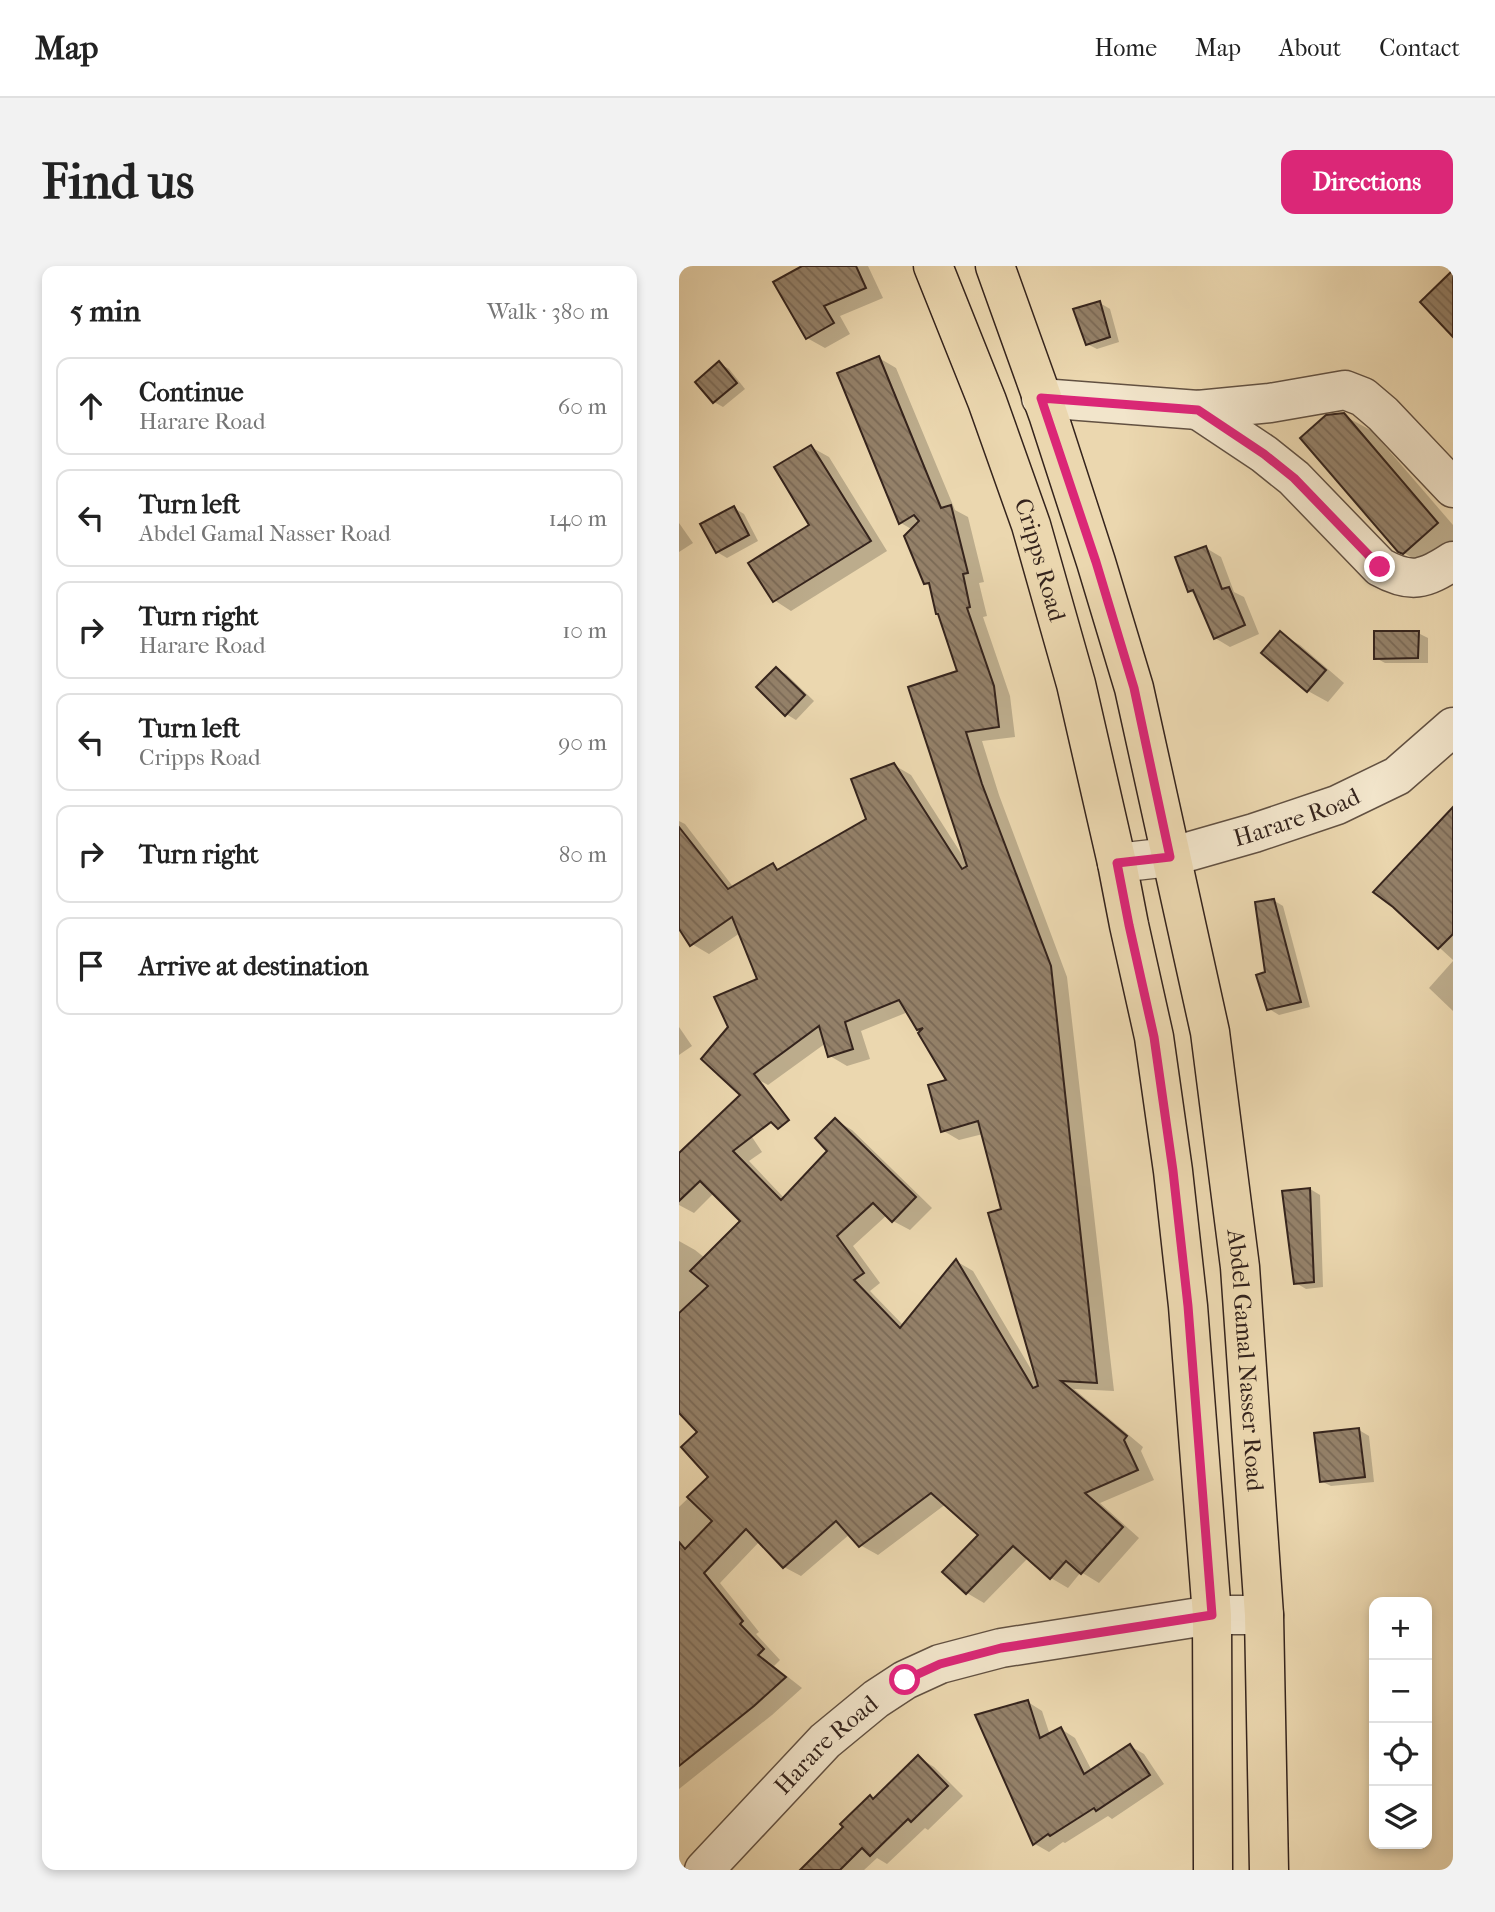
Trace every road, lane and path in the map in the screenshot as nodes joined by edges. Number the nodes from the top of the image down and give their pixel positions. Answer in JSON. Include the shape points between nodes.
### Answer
{"nodes":[{"id":1,"x":933,"y":266,"type":"edge"},
{"id":2,"x":995,"y":266,"type":"edge"},
{"id":3,"x":1041,"y":398,"type":"junction"},
{"id":4,"x":1198,"y":410,"type":"junction"},
{"id":5,"x":1453,"y":488,"type":"edge"},
{"id":6,"x":1453,"y":561,"type":"edge"},
{"id":7,"x":1453,"y":727,"type":"edge"},
{"id":8,"x":1170,"y":857,"type":"junction"},
{"id":9,"x":1117,"y":863,"type":"junction"},
{"id":10,"x":1212,"y":1615,"type":"junction"},
{"id":11,"x":1264,"y":1615,"type":"junction"},
{"id":12,"x":704,"y":1870,"type":"edge"},
{"id":13,"x":1213,"y":1870,"type":"edge"},
{"id":14,"x":1269,"y":1870,"type":"edge"}],
"edges":[{"from":1,"to":9,"type":"main road","name":"Cripps Road","via":[[988,401],[1031,525],[1076,684]]},
{"from":2,"to":3,"type":"main road"},
{"from":3,"to":4,"type":"street"},
{"from":3,"to":8,"type":"main road","via":[[1134,688]]},
{"from":4,"to":5,"type":"street","via":[[1345,390],[1363,397],[1383,414]]},
{"from":4,"to":6,"type":"street","via":[[1294,478],[1380,567],[1410,578],[1434,573]]},
{"from":7,"to":8,"type":"street","name":"Harare Road","via":[[1397,776],[1337,805]]},
{"from":8,"to":9,"type":"street","name":"Harare Road"},
{"from":8,"to":11,"type":"main road","name":"Abdel Gamal Nasser Road","via":[[1210,1032],[1229,1175],[1240,1267]]},
{"from":9,"to":10,"type":"main road","via":[[1154,1037],[1173,1171]]},
{"from":10,"to":11,"type":"street","name":"Harare Road"},
{"from":10,"to":12,"type":"street","name":"Harare Road","via":[[1001,1648],[940,1664],[905,1680],[825,1741]]},
{"from":10,"to":13,"type":"main road"},
{"from":11,"to":14,"type":"main road","name":"Abdel Gamal Nasser Road"}]}
